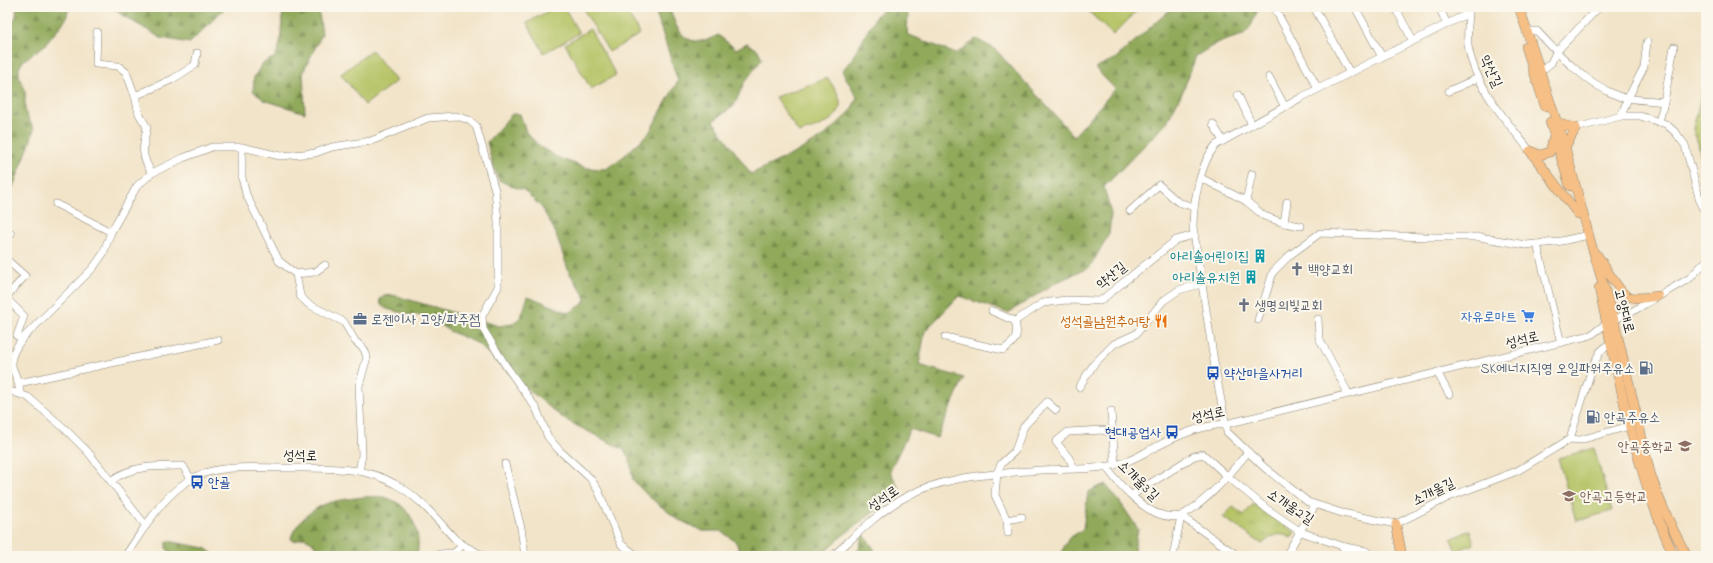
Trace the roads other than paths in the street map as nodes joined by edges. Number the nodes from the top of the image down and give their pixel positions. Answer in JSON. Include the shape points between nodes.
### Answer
{"nodes":[{"id":1,"x":1274,"y":7,"type":"edge"},
{"id":2,"x":1314,"y":7,"type":"edge"},
{"id":3,"x":1354,"y":7,"type":"edge"},
{"id":4,"x":1395,"y":7,"type":"edge"},
{"id":5,"x":1439,"y":7,"type":"edge"},
{"id":6,"x":1512,"y":7,"type":"edge"},
{"id":7,"x":1519,"y":7,"type":"edge"},
{"id":8,"x":1599,"y":7,"type":"edge"},
{"id":9,"x":1469,"y":10,"type":"edge"},
{"id":10,"x":1447,"y":24,"type":"junction"},
{"id":11,"x":1526,"y":31,"type":"junction"},
{"id":12,"x":97,"y":32,"type":"dead end"},
{"id":13,"x":1413,"y":41,"type":"junction"},
{"id":14,"x":1647,"y":42,"type":"dead end"},
{"id":15,"x":1674,"y":47,"type":"dead end"},
{"id":16,"x":1556,"y":52,"type":"junction"},
{"id":17,"x":197,"y":53,"type":"dead end"},
{"id":18,"x":1382,"y":57,"type":"junction"},
{"id":19,"x":1540,"y":72,"type":"junction"},
{"id":20,"x":1350,"y":73,"type":"junction"},
{"id":21,"x":1269,"y":77,"type":"dead end"},
{"id":22,"x":1478,"y":78,"type":"junction"},
{"id":23,"x":1318,"y":89,"type":"junction"},
{"id":24,"x":1450,"y":91,"type":"dead end"},
{"id":25,"x":1238,"y":95,"type":"dead end"},
{"id":26,"x":135,"y":96,"type":"junction"},
{"id":27,"x":1628,"y":98,"type":"junction"},
{"id":28,"x":1664,"y":102,"type":"junction"},
{"id":29,"x":1284,"y":107,"type":"junction"},
{"id":30,"x":1621,"y":116,"type":"junction"},
{"id":31,"x":1556,"y":121,"type":"junction"},
{"id":32,"x":1659,"y":122,"type":"junction"},
{"id":33,"x":1213,"y":124,"type":"dead end"},
{"id":34,"x":1252,"y":125,"type":"junction"},
{"id":35,"x":1576,"y":128,"type":"junction"},
{"id":36,"x":1554,"y":135,"type":"junction"},
{"id":37,"x":1223,"y":141,"type":"junction"},
{"id":38,"x":242,"y":147,"type":"junction"},
{"id":39,"x":1565,"y":147,"type":"junction"},
{"id":40,"x":1530,"y":151,"type":"junction"},
{"id":41,"x":152,"y":173,"type":"junction"},
{"id":42,"x":1252,"y":174,"type":"dead end"},
{"id":43,"x":1201,"y":178,"type":"junction"},
{"id":44,"x":1246,"y":201,"type":"junction"},
{"id":45,"x":1287,"y":202,"type":"dead end"},
{"id":46,"x":56,"y":204,"type":"dead end"},
{"id":47,"x":1194,"y":207,"type":"junction"},
{"id":48,"x":1130,"y":212,"type":"dead end"},
{"id":49,"x":1706,"y":213,"type":"edge"},
{"id":50,"x":1578,"y":214,"type":"junction"},
{"id":51,"x":1284,"y":223,"type":"junction"},
{"id":52,"x":1301,"y":226,"type":"dead end"},
{"id":53,"x":112,"y":232,"type":"junction"},
{"id":54,"x":1194,"y":235,"type":"junction"},
{"id":55,"x":1584,"y":236,"type":"junction"},
{"id":56,"x":1537,"y":244,"type":"junction"},
{"id":57,"x":1592,"y":247,"type":"junction"},
{"id":58,"x":7,"y":260,"type":"edge"},
{"id":59,"x":1706,"y":261,"type":"edge"},
{"id":60,"x":325,"y":265,"type":"dead end"},
{"id":61,"x":296,"y":274,"type":"junction"},
{"id":62,"x":1201,"y":284,"type":"junction"},
{"id":63,"x":7,"y":296,"type":"edge"},
{"id":64,"x":1658,"y":296,"type":"junction"},
{"id":65,"x":7,"y":299,"type":"edge"},
{"id":66,"x":992,"y":311,"type":"dead end"},
{"id":67,"x":1318,"y":319,"type":"dead end"},
{"id":68,"x":1258,"y":320,"type":"dead end"},
{"id":69,"x":1015,"y":321,"type":"junction"},
{"id":70,"x":1610,"y":321,"type":"junction"},
{"id":71,"x":945,"y":337,"type":"dead end"},
{"id":72,"x":22,"y":339,"type":"junction"},
{"id":73,"x":218,"y":340,"type":"dead end"},
{"id":74,"x":1561,"y":342,"type":"junction"},
{"id":75,"x":1611,"y":342,"type":"junction"},
{"id":76,"x":1437,"y":372,"type":"junction"},
{"id":77,"x":19,"y":383,"type":"junction"},
{"id":78,"x":1080,"y":387,"type":"dead end"},
{"id":79,"x":7,"y":390,"type":"edge"},
{"id":80,"x":20,"y":393,"type":"junction"},
{"id":81,"x":1348,"y":393,"type":"junction"},
{"id":82,"x":1449,"y":394,"type":"dead end"},
{"id":83,"x":1056,"y":410,"type":"dead end"},
{"id":84,"x":1111,"y":411,"type":"dead end"},
{"id":85,"x":1226,"y":424,"type":"junction"},
{"id":86,"x":1629,"y":426,"type":"junction"},
{"id":87,"x":1113,"y":434,"type":"junction"},
{"id":88,"x":1570,"y":439,"type":"junction"},
{"id":89,"x":1248,"y":452,"type":"junction"},
{"id":90,"x":505,"y":464,"type":"dead end"},
{"id":91,"x":1115,"y":465,"type":"junction"},
{"id":92,"x":1106,"y":466,"type":"junction"},
{"id":93,"x":1074,"y":468,"type":"junction"},
{"id":94,"x":359,"y":471,"type":"junction"},
{"id":95,"x":997,"y":473,"type":"junction"},
{"id":96,"x":1228,"y":476,"type":"junction"},
{"id":97,"x":191,"y":479,"type":"junction"},
{"id":98,"x":111,"y":481,"type":"junction"},
{"id":99,"x":1132,"y":495,"type":"junction"},
{"id":100,"x":1315,"y":505,"type":"junction"},
{"id":101,"x":1181,"y":516,"type":"junction"},
{"id":102,"x":1022,"y":517,"type":"dead end"},
{"id":103,"x":1008,"y":520,"type":"junction"},
{"id":104,"x":1396,"y":524,"type":"junction"},
{"id":105,"x":146,"y":526,"type":"junction"},
{"id":106,"x":1301,"y":532,"type":"junction"},
{"id":107,"x":1008,"y":533,"type":"dead end"},
{"id":108,"x":463,"y":545,"type":"junction"},
{"id":109,"x":1346,"y":547,"type":"junction"},
{"id":110,"x":125,"y":556,"type":"edge"},
{"id":111,"x":435,"y":556,"type":"edge"},
{"id":112,"x":484,"y":556,"type":"edge"},
{"id":113,"x":525,"y":556,"type":"edge"},
{"id":114,"x":637,"y":556,"type":"edge"},
{"id":115,"x":832,"y":556,"type":"edge"},
{"id":116,"x":1173,"y":556,"type":"edge"},
{"id":117,"x":1238,"y":556,"type":"edge"},
{"id":118,"x":1286,"y":556,"type":"edge"},
{"id":119,"x":1341,"y":556,"type":"edge"},
{"id":120,"x":1371,"y":556,"type":"edge"},
{"id":121,"x":1402,"y":556,"type":"edge"},
{"id":122,"x":1674,"y":556,"type":"edge"},
{"id":123,"x":1687,"y":556,"type":"edge"}],
"edges":[{"from":1,"to":23,"type":"street"},
{"from":2,"to":20,"type":"street"},
{"from":3,"to":18,"type":"street"},
{"from":4,"to":13,"type":"street"},
{"from":5,"to":10,"type":"street"},
{"from":6,"to":36,"type":"main road","name":"고양대로"},
{"from":7,"to":11,"type":"main road","name":"고양대로"},
{"from":8,"to":16,"type":"street"},
{"from":9,"to":10,"type":"street","name":"약산길"},
{"from":9,"to":22,"type":"street","name":"약산길","via":[[1468,45]]},
{"from":10,"to":13,"type":"street","name":"약산길"},
{"from":11,"to":16,"type":"street","via":[[1537,31]]},
{"from":11,"to":19,"type":"main road","name":"고양대로"},
{"from":12,"to":26,"type":"street","via":[[96,64],[118,66],[126,72]]},
{"from":13,"to":18,"type":"street","name":"약산길"},
{"from":14,"to":27,"type":"street","via":[[1644,67]]},
{"from":15,"to":28,"type":"street"},
{"from":16,"to":19,"type":"street","via":[[1551,63]]},
{"from":16,"to":27,"type":"street","via":[[1592,81],[1619,97]]},
{"from":17,"to":26,"type":"street","via":[[195,65],[174,79]]},
{"from":18,"to":20,"type":"street","name":"약산길"},
{"from":19,"to":31,"type":"main road","name":"고양대로"},
{"from":20,"to":23,"type":"street","name":"약산길"},
{"from":21,"to":29,"type":"street"},
{"from":22,"to":24,"type":"street"},
{"from":22,"to":40,"type":"street","name":"약산길"},
{"from":23,"to":29,"type":"street","name":"약산길"},
{"from":25,"to":34,"type":"street"},
{"from":26,"to":41,"type":"street","via":[[139,114],[147,127],[142,151]]},
{"from":27,"to":28,"type":"street"},
{"from":27,"to":30,"type":"street"},
{"from":28,"to":32,"type":"street"},
{"from":29,"to":34,"type":"street","name":"약산길"},
{"from":30,"to":32,"type":"street","via":[[1640,116]]},
{"from":30,"to":35,"type":"street"},
{"from":31,"to":35,"type":"main road"},
{"from":31,"to":39,"type":"main road","name":"고양대로"},
{"from":32,"to":49,"type":"street","via":[[1666,124],[1685,145]]},
{"from":33,"to":37,"type":"street"},
{"from":34,"to":37,"type":"street","name":"약산길"},
{"from":35,"to":39,"type":"main road"},
{"from":36,"to":40,"type":"main road","via":[[1550,152],[1540,155]]},
{"from":36,"to":50,"type":"main road","name":"고양대로"},
{"from":37,"to":43,"type":"street","name":"약산길","via":[[1210,153]]},
{"from":38,"to":41,"type":"street","via":[[212,147]]},
{"from":38,"to":61,"type":"street","via":[[242,178],[246,194],[279,260]]},
{"from":38,"to":114,"type":"street","via":[[280,156],[300,155],[371,141],[428,118],[456,116],[469,120],[476,126],[495,190],[498,221],[498,287],[482,316],[484,329],[536,408],[548,436],[559,450],[590,478],[598,490],[621,544]]},
{"from":39,"to":57,"type":"main road","name":"고양대로"},
{"from":40,"to":50,"type":"main road"},
{"from":41,"to":53,"type":"street","via":[[137,186]]},
{"from":42,"to":44,"type":"street"},
{"from":43,"to":44,"type":"street"},
{"from":43,"to":47,"type":"street","name":"약산길"},
{"from":44,"to":51,"type":"street","via":[[1264,216]]},
{"from":45,"to":51,"type":"street"},
{"from":46,"to":53,"type":"street"},
{"from":47,"to":48,"type":"street","via":[[1178,202],[1159,185]]},
{"from":47,"to":54,"type":"street","name":"약산길"},
{"from":50,"to":55,"type":"main road","name":"고양대로"},
{"from":51,"to":52,"type":"street"},
{"from":53,"to":72,"type":"street","via":[[103,254],[93,268]]},
{"from":54,"to":62,"type":"street","name":"약산길"},
{"from":54,"to":69,"type":"street","name":"약산길","via":[[1176,240],[1100,301],[1066,300],[1043,304]]},
{"from":55,"to":56,"type":"street"},
{"from":55,"to":70,"type":"main road","name":"고양대로"},
{"from":56,"to":68,"type":"street","via":[[1526,246],[1480,237],[1320,233],[1290,255],[1273,272]]},
{"from":56,"to":74,"type":"street"},
{"from":57,"to":64,"type":"main road","via":[[1626,295],[1636,298]]},
{"from":57,"to":70,"type":"main road","name":"고양대로"},
{"from":58,"to":63,"type":"street","via":[[25,276]]},
{"from":59,"to":64,"type":"street","name":"성석로","via":[[1690,278]]},
{"from":60,"to":61,"type":"street","via":[[315,272]]},
{"from":61,"to":94,"type":"street","via":[[300,296],[308,304],[344,322],[367,357],[358,386],[362,455]]},
{"from":62,"to":78,"type":"street","via":[[1179,290],[1163,301],[1136,334],[1114,344],[1094,364]]},
{"from":62,"to":85,"type":"street","name":"약산길"},
{"from":64,"to":70,"type":"street","name":"성석로"},
{"from":65,"to":72,"type":"street","via":[[24,316],[17,336]]},
{"from":66,"to":69,"type":"street"},
{"from":67,"to":81,"type":"street","via":[[1319,338]]},
{"from":69,"to":71,"type":"street","via":[[1018,332],[1013,342],[1003,350]]},
{"from":70,"to":74,"type":"street","name":"성석로","via":[[1590,334]]},
{"from":70,"to":75,"type":"main road","name":"고양대로"},
{"from":70,"to":123,"type":"main road","name":"고양대로","via":[[1656,491]]},
{"from":72,"to":77,"type":"street","via":[[13,351],[10,364]]},
{"from":73,"to":77,"type":"street"},
{"from":74,"to":76,"type":"street","name":"성석로"},
{"from":75,"to":86,"type":"main road","name":"고양대로"},
{"from":75,"to":88,"type":"street","via":[[1600,352],[1593,365]]},
{"from":76,"to":81,"type":"street","name":"성석로"},
{"from":76,"to":82,"type":"street"},
{"from":77,"to":80,"type":"street"},
{"from":79,"to":80,"type":"street"},
{"from":80,"to":98,"type":"street","via":[[64,428],[88,452]]},
{"from":81,"to":85,"type":"street","name":"성석로"},
{"from":83,"to":95,"type":"street","via":[[1047,402],[1024,426],[1015,451],[1001,464]]},
{"from":84,"to":87,"type":"street"},
{"from":85,"to":89,"type":"street","via":[[1229,434]]},
{"from":85,"to":91,"type":"street","name":"성석로","via":[[1209,425],[1186,432],[1133,459]]},
{"from":86,"to":88,"type":"street","via":[[1580,440]]},
{"from":86,"to":122,"type":"main road","name":"고양대로","via":[[1653,507]]},
{"from":87,"to":91,"type":"street"},
{"from":87,"to":93,"type":"street","via":[[1102,430],[1068,432],[1056,442]]},
{"from":88,"to":104,"type":"street","name":"소개울길","via":[[1517,471],[1448,497]]},
{"from":89,"to":96,"type":"street"},
{"from":89,"to":100,"type":"street","via":[[1302,499]]},
{"from":90,"to":113,"type":"street","via":[[521,528]]},
{"from":91,"to":92,"type":"street","name":"성석로"},
{"from":92,"to":93,"type":"street","name":"성석로"},
{"from":92,"to":99,"type":"street","name":"소개울3길"},
{"from":93,"to":95,"type":"street","name":"성석로"},
{"from":94,"to":97,"type":"street","name":"성석로","via":[[332,468],[238,468],[206,472]]},
{"from":94,"to":108,"type":"street","name":"성석로","via":[[372,474],[406,491]]},
{"from":95,"to":103,"type":"street","via":[[995,495]]},
{"from":95,"to":115,"type":"street","name":"성석로","via":[[923,488],[879,515]]},
{"from":96,"to":99,"type":"street","name":"소개울2길","via":[[1203,454],[1194,456]]},
{"from":96,"to":101,"type":"street","via":[[1194,509]]},
{"from":96,"to":106,"type":"street","name":"소개울2길"},
{"from":97,"to":98,"type":"street","via":[[183,466],[166,466],[136,469]]},
{"from":97,"to":105,"type":"street","name":"성석로","via":[[162,503]]},
{"from":98,"to":105,"type":"street"},
{"from":99,"to":101,"type":"street","name":"소개울3길","via":[[1149,510],[1170,517]]},
{"from":100,"to":104,"type":"street","via":[[1356,517]]},
{"from":100,"to":106,"type":"street"},
{"from":101,"to":116,"type":"street"},
{"from":101,"to":117,"type":"street"},
{"from":102,"to":103,"type":"street"},
{"from":103,"to":107,"type":"street"},
{"from":104,"to":121,"type":"main road"},
{"from":105,"to":110,"type":"street","name":"성석로"},
{"from":106,"to":109,"type":"street","name":"소개울2길"},
{"from":106,"to":118,"type":"street"},
{"from":108,"to":111,"type":"street","via":[[454,553]]},
{"from":108,"to":112,"type":"street","name":"성석로"},
{"from":109,"to":119,"type":"street"},
{"from":109,"to":120,"type":"street","name":"소개울2길","via":[[1366,551]]}]}
